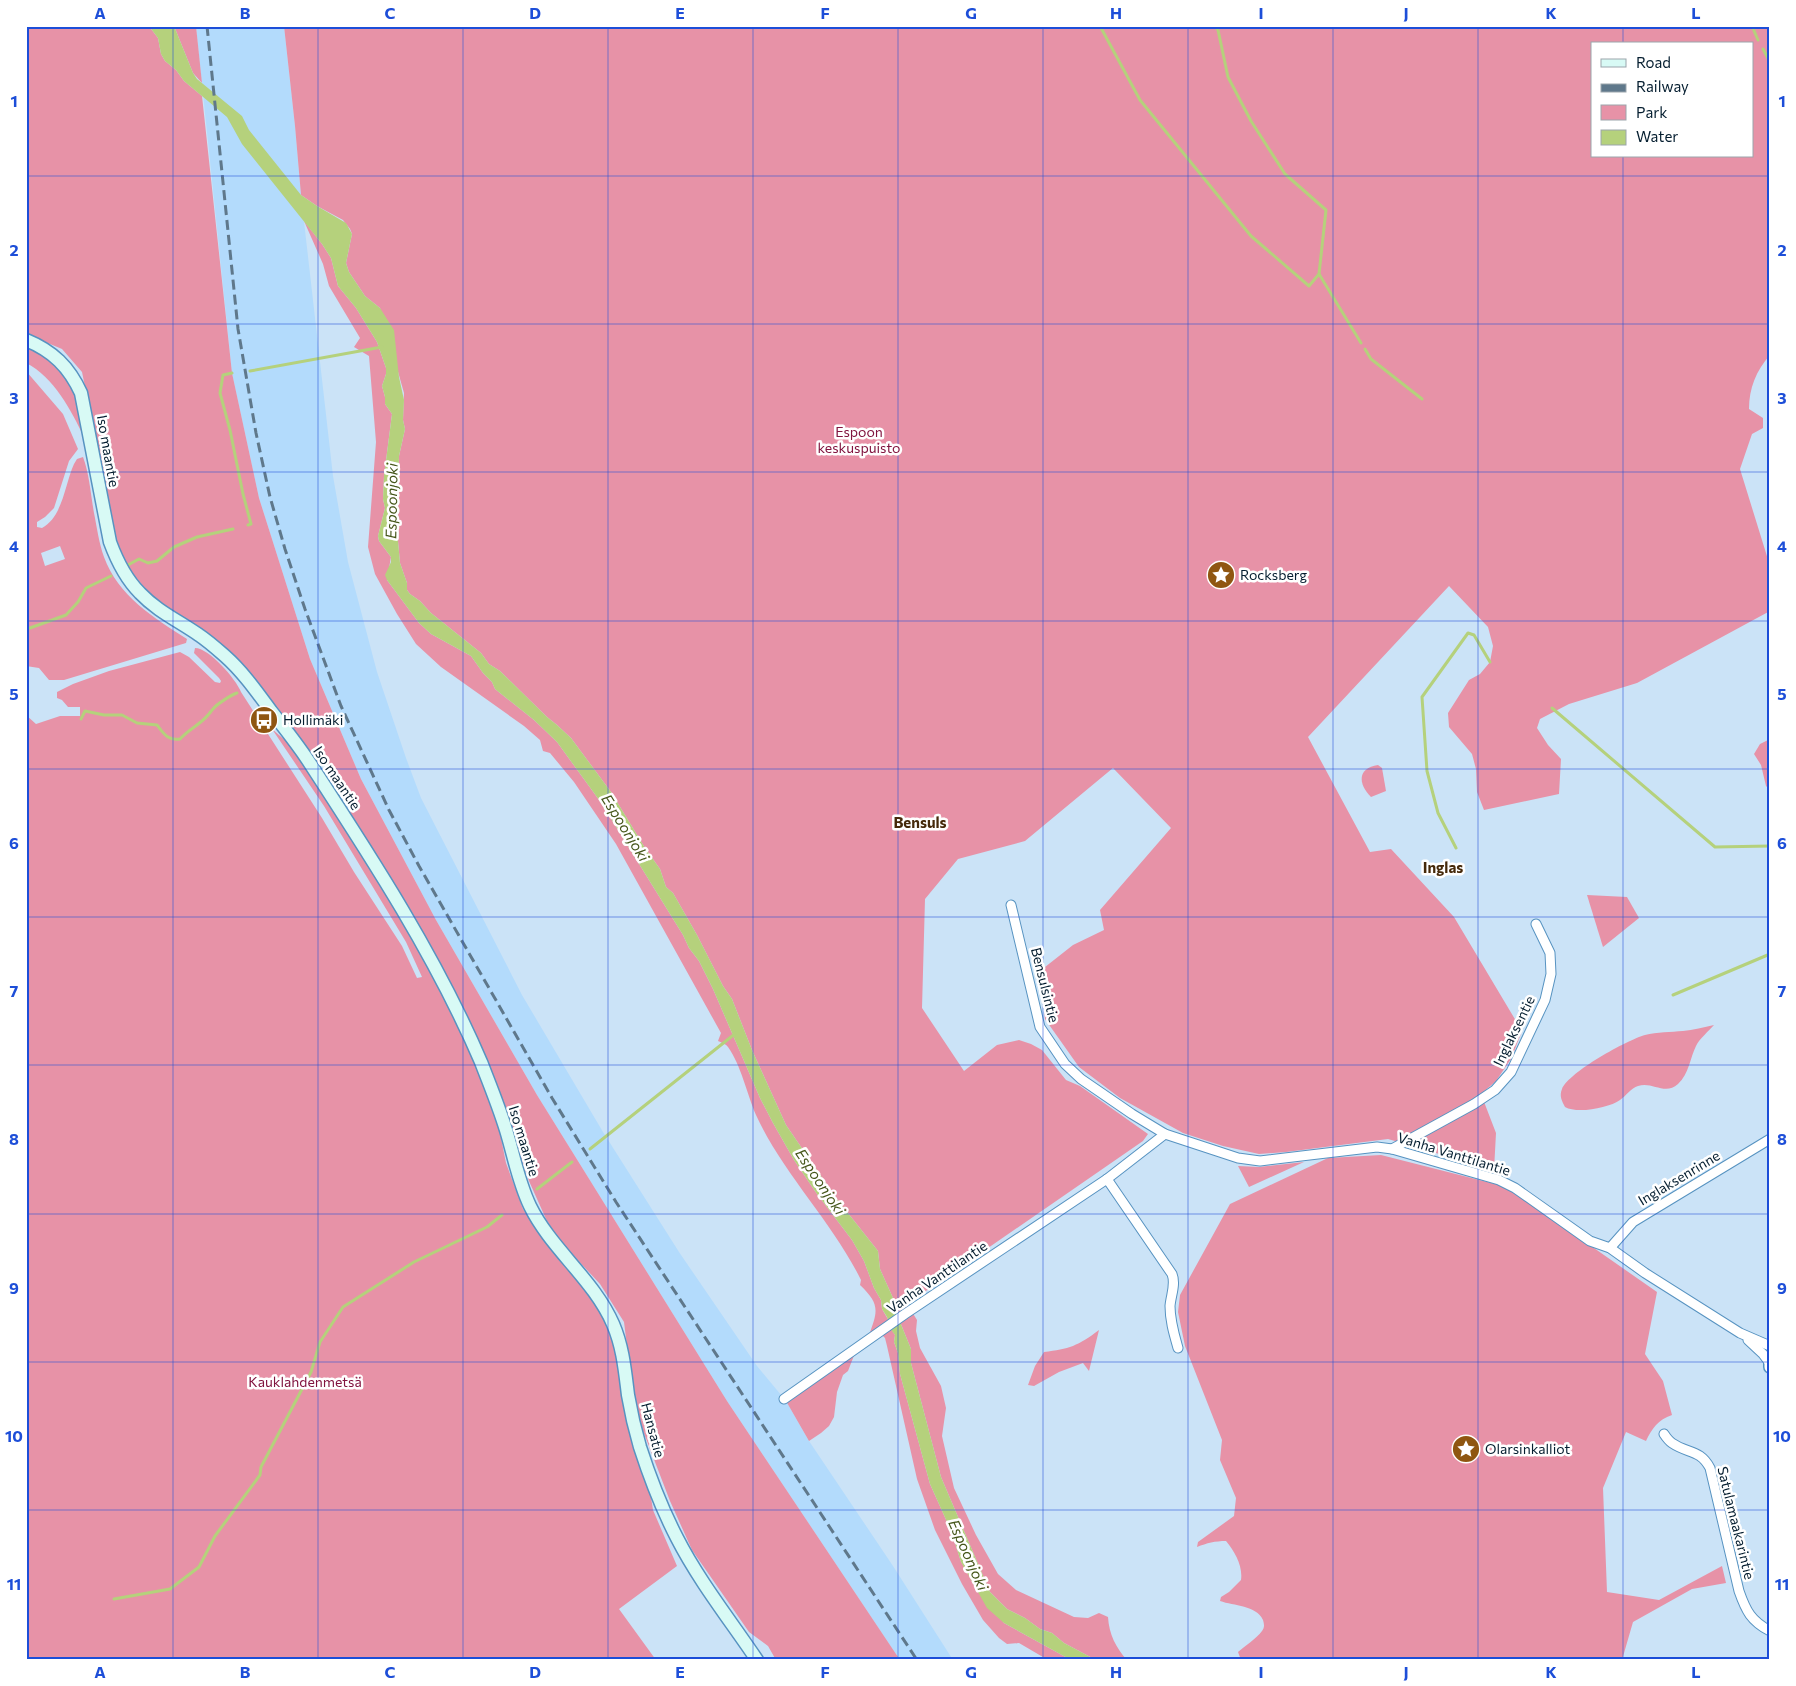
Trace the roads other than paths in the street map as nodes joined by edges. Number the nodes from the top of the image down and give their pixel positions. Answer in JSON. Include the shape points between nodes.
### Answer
{"nodes":[{"id":1,"x":26,"y":340,"type":"edge"},
{"id":2,"x":1011,"y":905,"type":"dead end"},
{"id":3,"x":1536,"y":924,"type":"dead end"},
{"id":4,"x":1165,"y":1134,"type":"junction"},
{"id":5,"x":1770,"y":1139,"type":"edge"},
{"id":6,"x":1392,"y":1149,"type":"junction"},
{"id":7,"x":1107,"y":1179,"type":"junction"},
{"id":8,"x":531,"y":1207,"type":"joint"},
{"id":9,"x":1610,"y":1248,"type":"junction"},
{"id":10,"x":1740,"y":1333,"type":"junction"},
{"id":11,"x":1770,"y":1346,"type":"edge"},
{"id":12,"x":1178,"y":1348,"type":"dead end"},
{"id":13,"x":1769,"y":1361,"type":"edge"},
{"id":14,"x":1770,"y":1367,"type":"edge"},
{"id":15,"x":784,"y":1399,"type":"dead end"},
{"id":16,"x":1664,"y":1434,"type":"dead end"},
{"id":17,"x":1770,"y":1630,"type":"edge"},
{"id":18,"x":757,"y":1660,"type":"edge"}],
"edges":[{"from":1,"to":8,"type":"main road","name":"Iso maantie","via":[[54,355],[75,380],[86,411],[110,542],[118,562],[140,593],[201,636],[244,676],[304,756],[375,865],[466,1027],[493,1093],[519,1180]]},
{"from":2,"to":4,"type":"street","name":"Bensulsintie","via":[[1040,1027],[1052,1048],[1081,1079]]},
{"from":3,"to":6,"type":"street","name":"Inglaksentie","via":[[1550,953],[1551,974],[1545,1000],[1511,1072],[1495,1090],[1474,1104]]},
{"from":4,"to":6,"type":"street","name":"Vanha Vanttilantie","via":[[1238,1158],[1260,1161],[1377,1147]]},
{"from":4,"to":7,"type":"street","name":"Vanha Vanttilantie"},
{"from":5,"to":9,"type":"street","name":"Inglaksenrinne","via":[[1633,1222]]},
{"from":6,"to":9,"type":"street","name":"Vanha Vanttilantie","via":[[1499,1180],[1590,1241]]},
{"from":7,"to":12,"type":"street","via":[[1175,1280],[1170,1317]]},
{"from":7,"to":15,"type":"street","name":"Vanha Vanttilantie"},
{"from":8,"to":18,"type":"main road","name":"Hansatie","via":[[612,1322],[622,1351],[639,1443],[676,1538]]},
{"from":9,"to":10,"type":"street","name":"Vanha Vanttilantie"},
{"from":10,"to":11,"type":"street","name":"Vanha Vanttilantie"},
{"from":10,"to":13,"type":"street","name":"Vanha Vanttilantie"},
{"from":13,"to":14,"type":"street"},
{"from":16,"to":17,"type":"street","name":"Satulamaakarintie","via":[[1672,1443],[1697,1453],[1710,1468],[1741,1597],[1757,1624]]}]}
